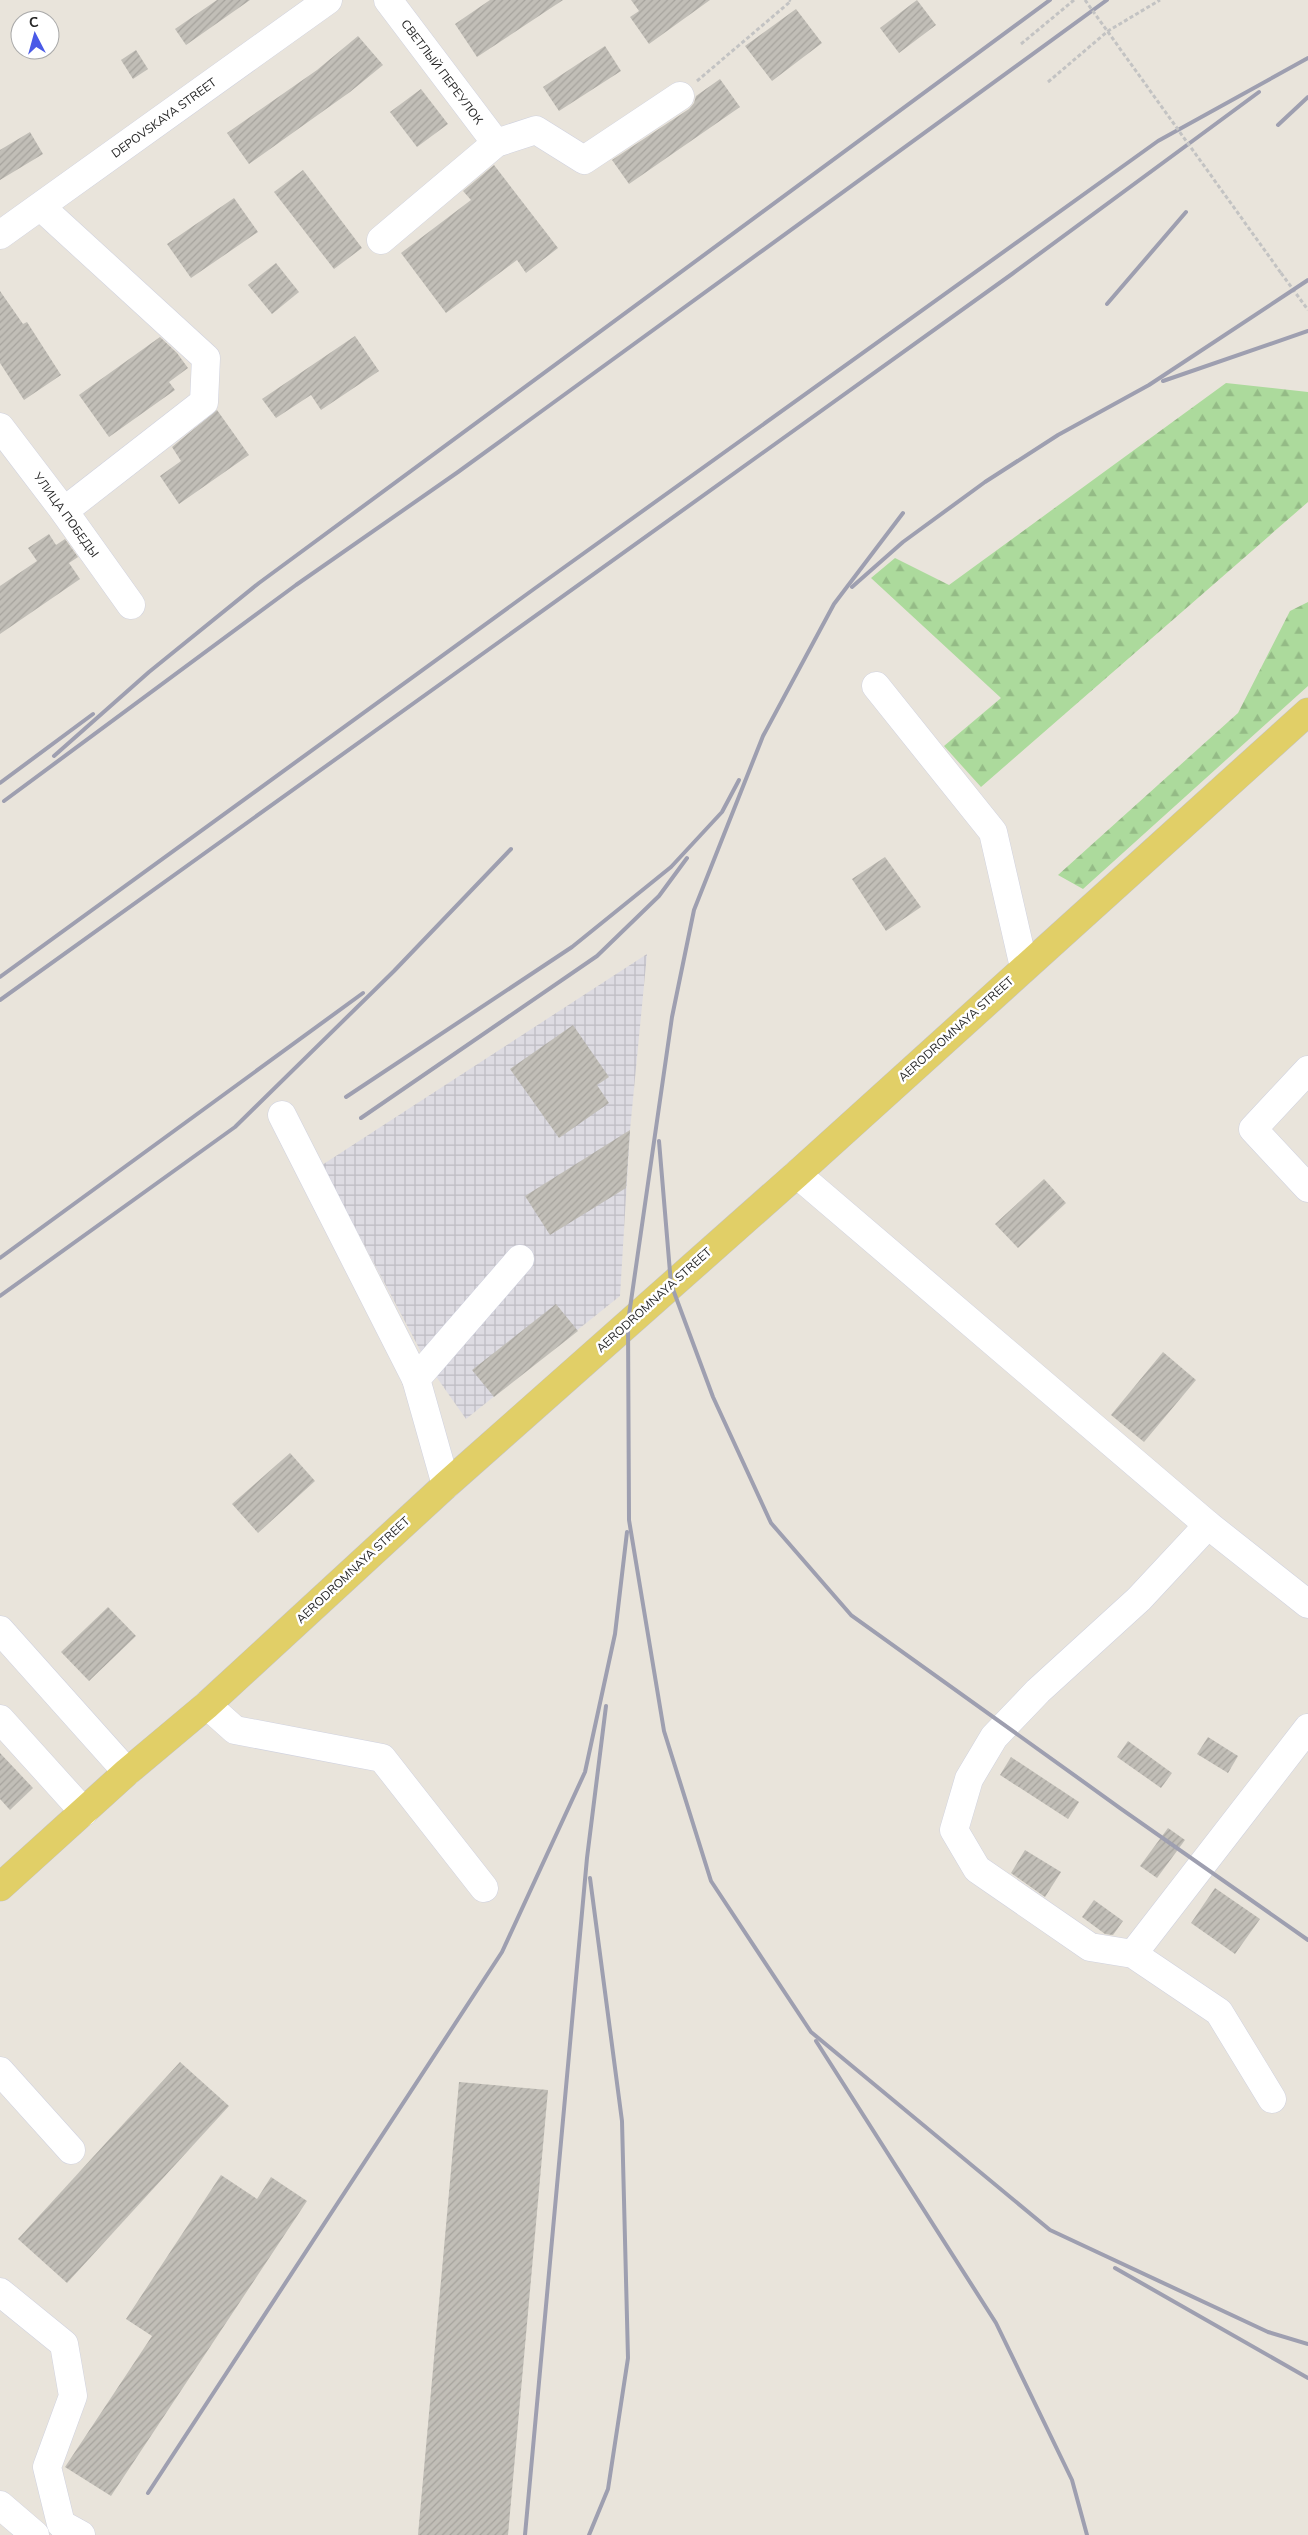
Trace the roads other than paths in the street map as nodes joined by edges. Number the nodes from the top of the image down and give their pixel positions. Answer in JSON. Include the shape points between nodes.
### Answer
{"nodes":[{"id":1,"x":328,"y":0,"type":"edge"},
{"id":2,"x":388,"y":0,"type":"edge"},
{"id":3,"x":680,"y":96,"type":"road end"},
{"id":4,"x":496,"y":143,"type":"junction"},
{"id":5,"x":40,"y":206,"type":"junction"},
{"id":6,"x":0,"y":235,"type":"edge"},
{"id":7,"x":381,"y":240,"type":"dead end"},
{"id":8,"x":0,"y":427,"type":"edge"},
{"id":9,"x":64,"y":510,"type":"junction"},
{"id":10,"x":131,"y":605,"type":"dead end"},
{"id":11,"x":876,"y":686,"type":"dead end"},
{"id":12,"x":1308,"y":712,"type":"edge"},
{"id":13,"x":1024,"y":967,"type":"junction"},
{"id":14,"x":1308,"y":1070,"type":"edge"},
{"id":15,"x":282,"y":1116,"type":"dead end"},
{"id":16,"x":797,"y":1174,"type":"junction"},
{"id":17,"x":1308,"y":1188,"type":"edge"},
{"id":18,"x":520,"y":1259,"type":"dead end"},
{"id":19,"x":416,"y":1379,"type":"junction"},
{"id":20,"x":446,"y":1485,"type":"junction"},
{"id":21,"x":1208,"y":1524,"type":"junction"},
{"id":22,"x":1308,"y":1604,"type":"edge"},
{"id":23,"x":0,"y":1630,"type":"edge"},
{"id":24,"x":207,"y":1704,"type":"junction"},
{"id":25,"x":0,"y":1719,"type":"edge"},
{"id":26,"x":1308,"y":1728,"type":"edge"},
{"id":27,"x":127,"y":1772,"type":"junction"},
{"id":28,"x":84,"y":1812,"type":"junction"},
{"id":29,"x":0,"y":1887,"type":"edge"},
{"id":30,"x":484,"y":1888,"type":"dead end"},
{"id":31,"x":1133,"y":1954,"type":"junction"},
{"id":32,"x":0,"y":2071,"type":"edge"},
{"id":33,"x":1272,"y":2099,"type":"dead end"},
{"id":34,"x":71,"y":2150,"type":"dead end"},
{"id":35,"x":0,"y":2292,"type":"edge"},
{"id":36,"x":0,"y":2505,"type":"edge"},
{"id":37,"x":35,"y":2535,"type":"edge"},
{"id":38,"x":81,"y":2535,"type":"edge"}],
"edges":[{"from":1,"to":5,"type":"street","name":"DEPOVSKAYA STREET"},
{"from":2,"to":4,"type":"street","name":"СВЕТЛЫЙ ПЕРЕУЛОК"},
{"from":3,"to":4,"type":"street","via":[[584,160],[536,130]]},
{"from":4,"to":7,"type":"street"},
{"from":5,"to":6,"type":"street","name":"DEPOVSKAYA STREET"},
{"from":5,"to":9,"type":"street","via":[[206,358],[204,402]]},
{"from":8,"to":9,"type":"street","name":"УЛИЦА ПОБЕДЫ"},
{"from":9,"to":10,"type":"street","name":"УЛИЦА ПОБЕДЫ"},
{"from":11,"to":13,"type":"street","via":[[993,832]]},
{"from":12,"to":13,"type":"main road","name":"AERODROMNAYA STREET"},
{"from":13,"to":16,"type":"main road","name":"AERODROMNAYA STREET"},
{"from":14,"to":17,"type":"street","via":[[1253,1128]]},
{"from":15,"to":19,"type":"street"},
{"from":16,"to":20,"type":"main road","name":"AERODROMNAYA STREET"},
{"from":16,"to":21,"type":"street"},
{"from":18,"to":19,"type":"street"},
{"from":19,"to":20,"type":"street"},
{"from":20,"to":24,"type":"main road","name":"AERODROMNAYA STREET"},
{"from":21,"to":22,"type":"street"},
{"from":21,"to":31,"type":"street","via":[[1139,1599],[1038,1691],[994,1737],[969,1779],[954,1830],[976,1869],[1090,1947]]},
{"from":23,"to":27,"type":"street"},
{"from":24,"to":27,"type":"main road","name":"AERODROMNAYA STREET"},
{"from":24,"to":30,"type":"street","via":[[235,1730],[382,1758]]},
{"from":25,"to":28,"type":"street"},
{"from":26,"to":31,"type":"street"},
{"from":27,"to":28,"type":"main road","name":"AERODROMNAYA STREET"},
{"from":28,"to":29,"type":"main road","name":"AERODROMNAYA STREET"},
{"from":31,"to":33,"type":"street","via":[[1220,2012]]},
{"from":32,"to":34,"type":"street"},
{"from":35,"to":38,"type":"street","via":[[64,2344],[73,2396],[47,2467],[61,2524]]},
{"from":36,"to":37,"type":"street"}]}
